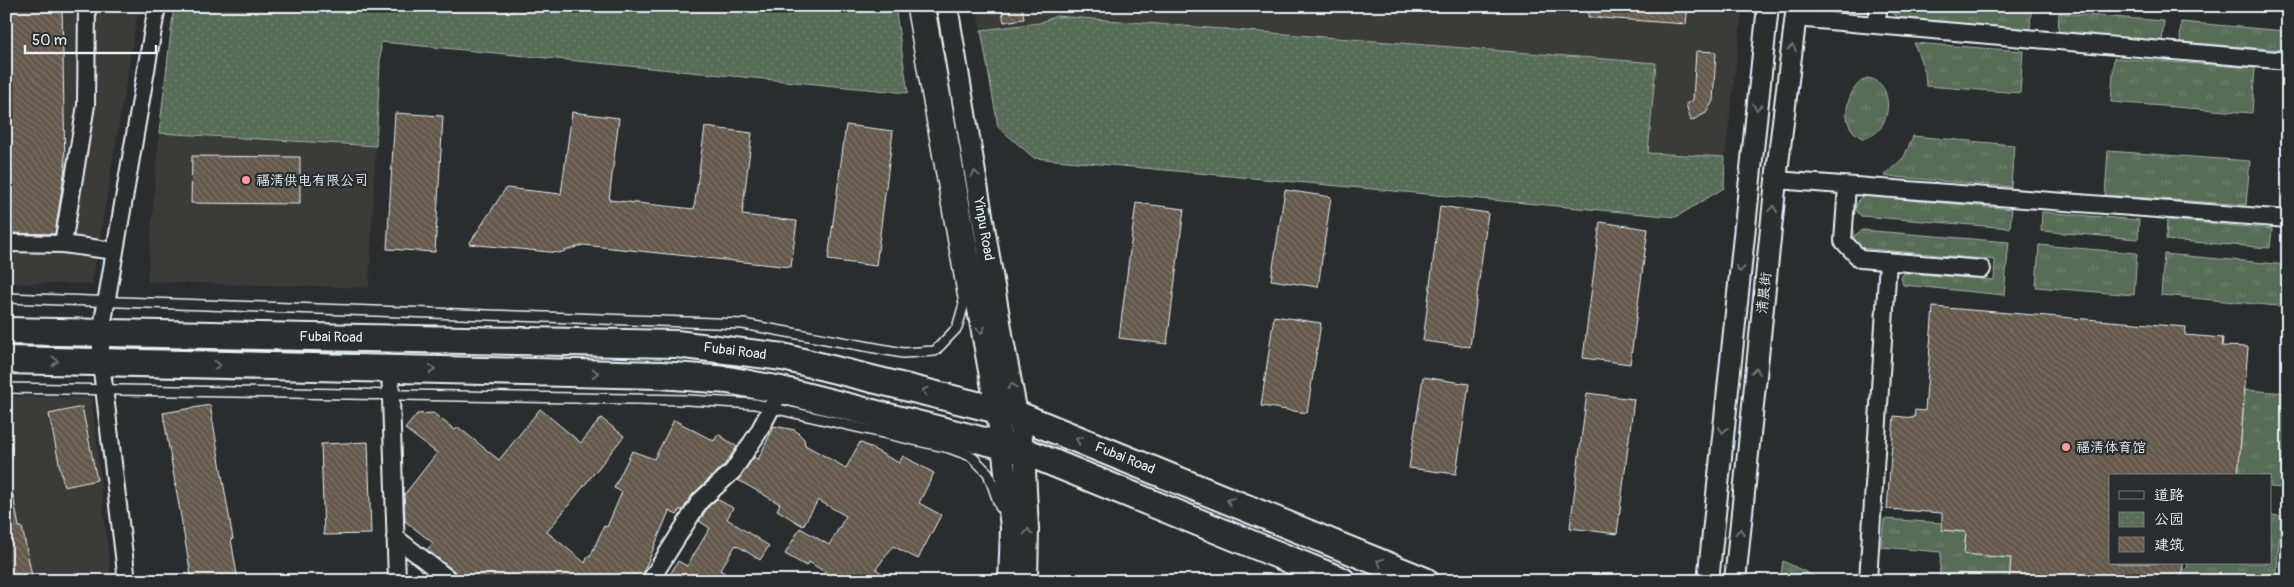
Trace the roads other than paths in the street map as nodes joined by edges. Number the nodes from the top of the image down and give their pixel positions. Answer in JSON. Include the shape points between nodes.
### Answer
{"nodes":[{"id":1,"x":87,"y":6,"type":"edge"},
{"id":2,"x":157,"y":6,"type":"edge"},
{"id":3,"x":910,"y":6,"type":"edge"},
{"id":4,"x":924,"y":6,"type":"edge"},
{"id":5,"x":946,"y":6,"type":"edge"},
{"id":6,"x":1768,"y":6,"type":"edge"},
{"id":7,"x":1879,"y":6,"type":"edge"},
{"id":8,"x":1796,"y":12,"type":"edge"},
{"id":9,"x":1876,"y":25,"type":"junction"},
{"id":10,"x":2288,"y":61,"type":"edge"},
{"id":11,"x":1776,"y":180,"type":"junction"},
{"id":12,"x":1847,"y":186,"type":"junction"},
{"id":13,"x":2288,"y":219,"type":"edge"},
{"id":14,"x":6,"y":243,"type":"edge"},
{"id":15,"x":64,"y":244,"type":"junction"},
{"id":16,"x":115,"y":251,"type":"junction"},
{"id":17,"x":1888,"y":261,"type":"junction"},
{"id":18,"x":1982,"y":269,"type":"dead end"},
{"id":19,"x":6,"y":298,"type":"edge"},
{"id":20,"x":107,"y":302,"type":"junction"},
{"id":21,"x":6,"y":332,"type":"edge"},
{"id":22,"x":101,"y":333,"type":"junction"},
{"id":23,"x":6,"y":360,"type":"edge"},
{"id":24,"x":101,"y":362,"type":"junction"},
{"id":25,"x":390,"y":368,"type":"junction"},
{"id":26,"x":6,"y":388,"type":"edge"},
{"id":27,"x":104,"y":390,"type":"junction"},
{"id":28,"x":390,"y":394,"type":"junction"},
{"id":29,"x":776,"y":399,"type":"junction"},
{"id":30,"x":1007,"y":412,"type":"junction"},
{"id":31,"x":1013,"y":448,"type":"junction"},
{"id":32,"x":395,"y":537,"type":"junction"},
{"id":33,"x":127,"y":581,"type":"edge"},
{"id":34,"x":397,"y":581,"type":"edge"},
{"id":35,"x":450,"y":581,"type":"edge"},
{"id":36,"x":650,"y":581,"type":"edge"},
{"id":37,"x":1000,"y":581,"type":"edge"},
{"id":38,"x":1009,"y":581,"type":"edge"},
{"id":39,"x":1027,"y":581,"type":"edge"},
{"id":40,"x":1342,"y":581,"type":"edge"},
{"id":41,"x":1425,"y":581,"type":"edge"},
{"id":42,"x":1708,"y":581,"type":"edge"},
{"id":43,"x":1735,"y":581,"type":"edge"},
{"id":44,"x":1868,"y":581,"type":"edge"}],
"edges":[{"from":1,"to":15,"type":"street","via":[[86,105]]},
{"from":2,"to":16,"type":"street"},
{"from":3,"to":20,"type":"lane","via":[[964,304],[958,328],[935,351],[903,353],[744,324]]},
{"from":4,"to":30,"type":"street","name":"Yinpu Road","one_way":true,"via":[[983,341]]},
{"from":30,"to":5,"type":"street","name":"Yinpu Road","one_way":true,"via":[[1001,331]]},
{"from":6,"to":42,"type":"street","name":"清晨街","one_way":true},
{"from":7,"to":9,"type":"street"},
{"from":8,"to":9,"type":"street"},
{"from":11,"to":8,"type":"street","name":"清晨街","one_way":true},
{"from":9,"to":10,"type":"street"},
{"from":11,"to":12,"type":"street"},
{"from":43,"to":11,"type":"street","name":"清晨街","one_way":true},
{"from":12,"to":13,"type":"street"},
{"from":12,"to":17,"type":"street","via":[[1843,241],[1860,259]]},
{"from":14,"to":15,"type":"street"},
{"from":15,"to":16,"type":"street"},
{"from":16,"to":20,"type":"street"},
{"from":17,"to":18,"type":"street"},
{"from":17,"to":44,"type":"street"},
{"from":19,"to":20,"type":"lane"},
{"from":20,"to":22,"type":"street"},
{"from":21,"to":22,"type":"main road","name":"Fubai Road"},
{"from":22,"to":24,"type":"street"},
{"from":30,"to":22,"type":"main road","name":"Fubai Road","one_way":true,"via":[[783,357],[676,344]]},
{"from":23,"to":24,"type":"main road","one_way":true},
{"from":24,"to":25,"type":"main road","one_way":true},
{"from":24,"to":27,"type":"street"},
{"from":25,"to":28,"type":"street"},
{"from":25,"to":29,"type":"main road","one_way":true,"via":[[660,375],[728,380]]},
{"from":26,"to":27,"type":"lane"},
{"from":27,"to":28,"type":"lane"},
{"from":27,"to":33,"type":"street"},
{"from":28,"to":29,"type":"lane","via":[[755,404]]},
{"from":28,"to":32,"type":"street"},
{"from":29,"to":31,"type":"main road"},
{"from":29,"to":36,"type":"street","via":[[733,471],[700,501]]},
{"from":29,"to":37,"type":"lane","via":[[972,456],[988,473],[999,500]]},
{"from":30,"to":31,"type":"street","name":"Yinpu Road"},
{"from":41,"to":30,"type":"main road","name":"Fubai Road","one_way":true},
{"from":31,"to":38,"type":"street"},
{"from":39,"to":31,"type":"street","one_way":true,"via":[[1028,529]]},
{"from":31,"to":40,"type":"main road"},
{"from":32,"to":34,"type":"street"},
{"from":32,"to":35,"type":"street"}]}
